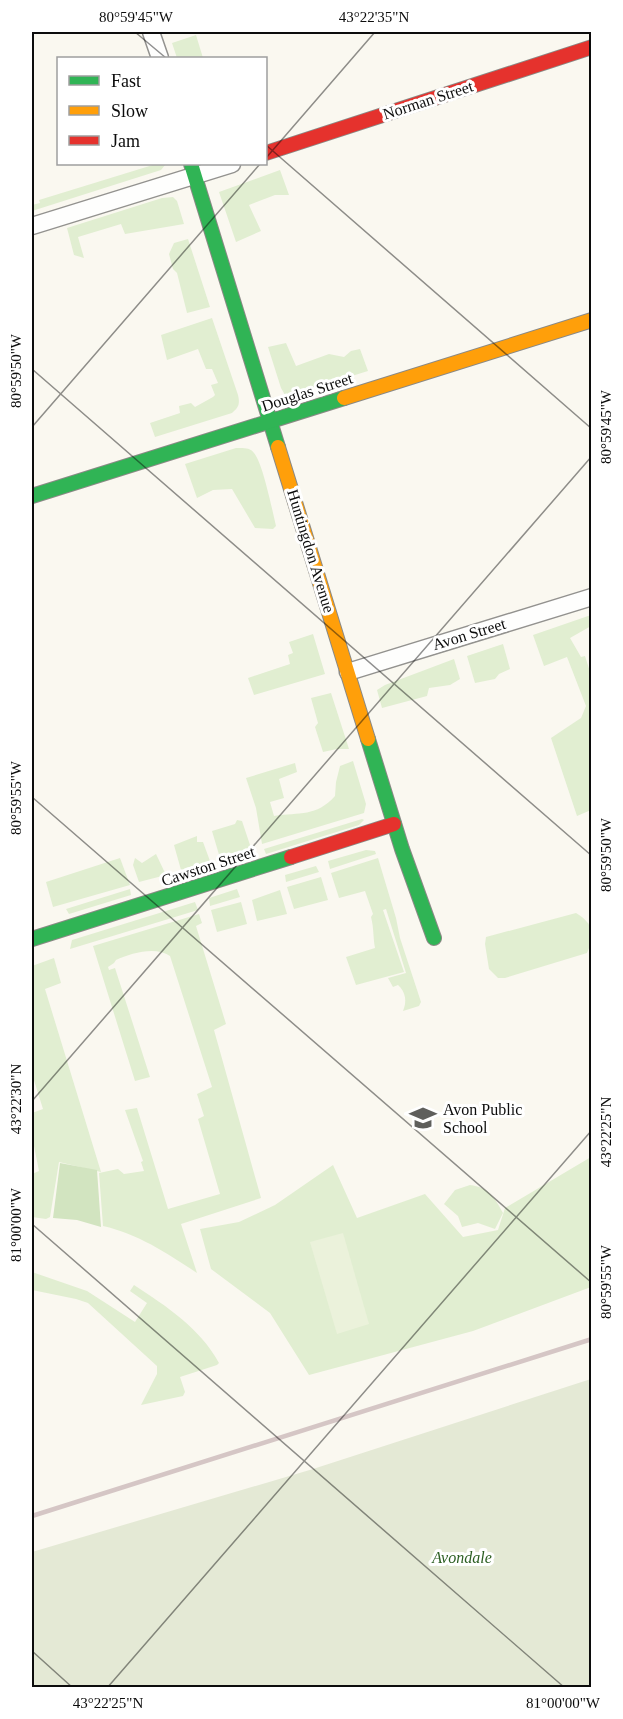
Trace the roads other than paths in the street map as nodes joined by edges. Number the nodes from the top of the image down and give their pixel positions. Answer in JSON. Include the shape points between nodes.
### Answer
{"nodes":[{"id":1,"x":151,"y":32,"type":"edge"},
{"id":2,"x":591,"y":47,"type":"edge"},
{"id":3,"x":160,"y":57,"type":"edge"},
{"id":4,"x":267,"y":153,"type":"edge"},
{"id":5,"x":226,"y":165,"type":"edge"},
{"id":6,"x":193,"y":170,"type":"edge"},
{"id":7,"x":32,"y":226,"type":"edge"},
{"id":8,"x":591,"y":320,"type":"edge"},
{"id":9,"x":271,"y":421,"type":"junction"},
{"id":10,"x":32,"y":496,"type":"edge"},
{"id":11,"x":591,"y":597,"type":"edge"},
{"id":12,"x":348,"y":672,"type":"junction"},
{"id":13,"x":394,"y":824,"type":"junction"},
{"id":14,"x":434,"y":938,"type":"dead end"},
{"id":15,"x":32,"y":939,"type":"edge"}],
"edges":[{"from":1,"to":3,"type":"street"},
{"from":2,"to":4,"type":"street","name":"Norman Street"},
{"from":5,"to":6,"type":"street"},
{"from":6,"to":7,"type":"street"},
{"from":6,"to":9,"type":"street","name":"Huntingdon Avenue"},
{"from":8,"to":9,"type":"street","name":"Douglas Street"},
{"from":9,"to":10,"type":"street","name":"Douglas Street"},
{"from":9,"to":12,"type":"street","name":"Huntingdon Avenue"},
{"from":11,"to":12,"type":"street","name":"Avon Street"},
{"from":12,"to":13,"type":"street","name":"Huntingdon Avenue"},
{"from":13,"to":14,"type":"street","name":"Huntingdon Avenue"},
{"from":13,"to":15,"type":"street","name":"Cawston Street"}]}
